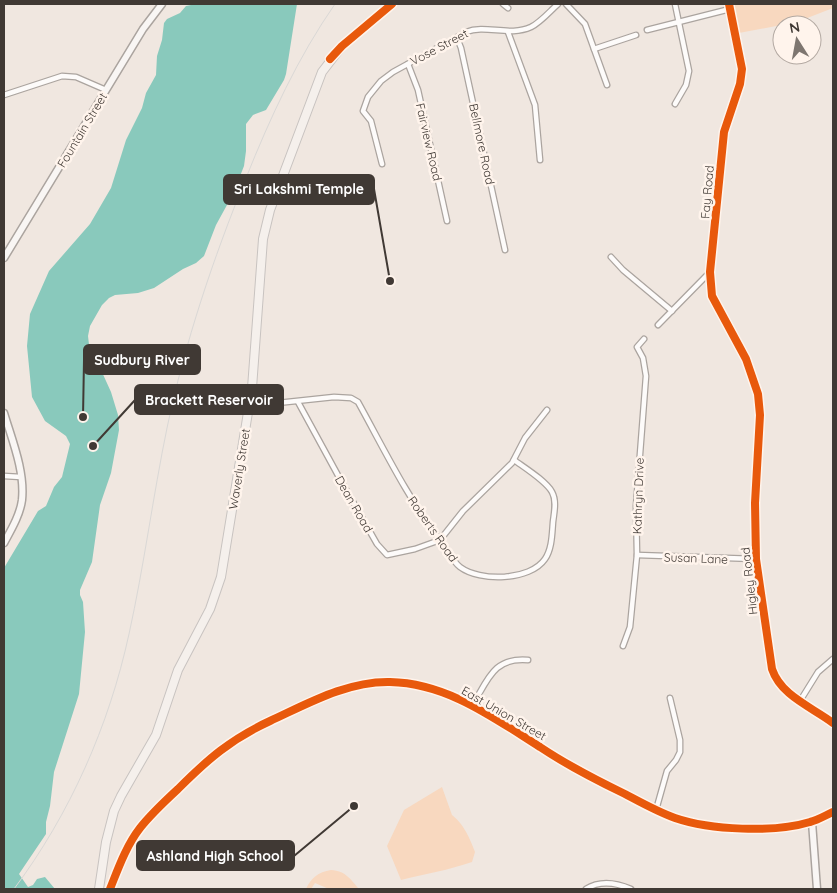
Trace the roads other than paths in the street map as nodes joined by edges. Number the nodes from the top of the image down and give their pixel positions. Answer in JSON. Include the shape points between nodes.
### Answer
{"nodes":[{"id":1,"x":392,"y":4,"type":"edge"},
{"id":2,"x":503,"y":4,"type":"edge"},
{"id":3,"x":558,"y":4,"type":"edge"},
{"id":4,"x":566,"y":4,"type":"edge"},
{"id":5,"x":675,"y":4,"type":"edge"},
{"id":6,"x":158,"y":5,"type":"edge"},
{"id":7,"x":730,"y":7,"type":"edge"},
{"id":8,"x":508,"y":8,"type":"dead end"},
{"id":9,"x":680,"y":22,"type":"junction"},
{"id":10,"x":647,"y":30,"type":"dead end"},
{"id":11,"x":508,"y":32,"type":"junction"},
{"id":12,"x":636,"y":35,"type":"dead end"},
{"id":13,"x":457,"y":38,"type":"junction"},
{"id":14,"x":594,"y":49,"type":"junction"},
{"id":15,"x":408,"y":64,"type":"junction"},
{"id":16,"x":607,"y":85,"type":"dead end"},
{"id":17,"x":106,"y":90,"type":"junction"},
{"id":18,"x":4,"y":95,"type":"edge"},
{"id":19,"x":676,"y":104,"type":"dead end"},
{"id":20,"x":540,"y":160,"type":"dead end"},
{"id":21,"x":382,"y":164,"type":"dead end"},
{"id":22,"x":447,"y":221,"type":"dead end"},
{"id":23,"x":505,"y":250,"type":"dead end"},
{"id":24,"x":611,"y":257,"type":"dead end"},
{"id":25,"x":4,"y":258,"type":"edge"},
{"id":26,"x":710,"y":272,"type":"junction"},
{"id":27,"x":672,"y":311,"type":"junction"},
{"id":28,"x":658,"y":325,"type":"dead end"},
{"id":29,"x":644,"y":338,"type":"dead end"},
{"id":30,"x":752,"y":376,"type":"joint"},
{"id":31,"x":298,"y":402,"type":"junction"},
{"id":32,"x":249,"y":406,"type":"junction"},
{"id":33,"x":547,"y":410,"type":"dead end"},
{"id":34,"x":4,"y":413,"type":"edge"},
{"id":35,"x":514,"y":460,"type":"junction"},
{"id":36,"x":4,"y":476,"type":"edge"},
{"id":37,"x":21,"y":477,"type":"junction"},
{"id":38,"x":440,"y":540,"type":"junction"},
{"id":39,"x":4,"y":543,"type":"edge"},
{"id":40,"x":636,"y":555,"type":"junction"},
{"id":41,"x":756,"y":559,"type":"junction"},
{"id":42,"x":623,"y":646,"type":"dead end"},
{"id":43,"x":833,"y":659,"type":"edge"},
{"id":44,"x":528,"y":660,"type":"dead end"},
{"id":45,"x":670,"y":698,"type":"dead end"},
{"id":46,"x":800,"y":701,"type":"junction"},
{"id":47,"x":472,"y":706,"type":"junction"},
{"id":48,"x":833,"y":723,"type":"edge"},
{"id":49,"x":656,"y":810,"type":"junction"},
{"id":50,"x":833,"y":812,"type":"edge"},
{"id":51,"x":812,"y":822,"type":"junction"},
{"id":52,"x":99,"y":889,"type":"edge"},
{"id":53,"x":110,"y":889,"type":"edge"},
{"id":54,"x":586,"y":889,"type":"edge"},
{"id":55,"x":631,"y":889,"type":"edge"},
{"id":56,"x":816,"y":889,"type":"edge"}],
"edges":[{"from":1,"to":32,"type":"main road","name":"Waverly Street","via":[[342,46],[324,68],[278,188],[263,239]]},
{"from":2,"to":8,"type":"street"},
{"from":3,"to":11,"type":"street","name":"Vose Street","via":[[532,27]]},
{"from":4,"to":14,"type":"street","via":[[585,24]]},
{"from":5,"to":9,"type":"street"},
{"from":6,"to":17,"type":"street","name":"Fountain Street"},
{"from":7,"to":9,"type":"street"},
{"from":7,"to":26,"type":"street","name":"Fay Road","via":[[742,69],[724,132]]},
{"from":9,"to":10,"type":"street"},
{"from":9,"to":19,"type":"street","via":[[689,71]]},
{"from":11,"to":13,"type":"street","name":"Vose Street","via":[[478,29]]},
{"from":11,"to":20,"type":"street","via":[[535,104]]},
{"from":12,"to":14,"type":"street"},
{"from":13,"to":15,"type":"street","name":"Vose Street"},
{"from":13,"to":23,"type":"street","name":"Bellmore Road"},
{"from":14,"to":16,"type":"street"},
{"from":15,"to":21,"type":"street","name":"Vose Street","via":[[381,81],[363,111],[371,121]]},
{"from":15,"to":22,"type":"street","name":"Fairview Road","via":[[418,90]]},
{"from":17,"to":18,"type":"street","via":[[76,77],[62,76]]},
{"from":17,"to":25,"type":"street","name":"Fountain Street"},
{"from":24,"to":27,"type":"street"},
{"from":26,"to":27,"type":"street"},
{"from":26,"to":30,"type":"street","name":"Fay Road","via":[[714,302],[736,337]]},
{"from":27,"to":28,"type":"street"},
{"from":29,"to":40,"type":"street","name":"Kathryn Drive","via":[[637,347],[646,376],[636,506]]},
{"from":30,"to":41,"type":"street","name":"Higley Road","via":[[760,415],[755,503]]},
{"from":31,"to":32,"type":"street","name":"Roberts Road"},
{"from":31,"to":38,"type":"street","name":"Roberts Road","via":[[344,397],[358,402],[411,498]]},
{"from":31,"to":38,"type":"street","name":"Dean Road","via":[[383,552],[392,555]]},
{"from":32,"to":52,"type":"main road","name":"Waverly Street","via":[[224,563],[216,593],[178,670],[156,735],[114,812]]},
{"from":33,"to":35,"type":"street","via":[[525,438]]},
{"from":34,"to":37,"type":"street"},
{"from":35,"to":38,"type":"street","via":[[463,511]]},
{"from":35,"to":38,"type":"street","name":"Roberts Road","via":[[546,486],[553,496],[552,536],[545,560],[524,573],[482,576],[458,565]]},
{"from":36,"to":37,"type":"street"},
{"from":37,"to":39,"type":"street","via":[[22,501]]},
{"from":40,"to":41,"type":"street","name":"Susan Lane"},
{"from":40,"to":42,"type":"street","name":"Kathryn Drive","via":[[630,628]]},
{"from":41,"to":46,"type":"street","name":"Higley Road","via":[[772,669],[781,686]]},
{"from":43,"to":46,"type":"street","via":[[818,672]]},
{"from":44,"to":47,"type":"street","via":[[510,660],[500,665]]},
{"from":45,"to":49,"type":"street","via":[[680,752],[667,771]]},
{"from":46,"to":48,"type":"street","name":"Higley Road"},
{"from":47,"to":49,"type":"street","name":"East Union Street","via":[[561,760]]},
{"from":47,"to":53,"type":"street","name":"East Union Street","via":[[421,685],[374,683],[327,695],[257,726],[218,751],[152,814],[130,844]]},
{"from":49,"to":51,"type":"street","name":"East Union Street","via":[[676,818],[722,827],[775,827]]},
{"from":50,"to":51,"type":"street","name":"East Union Street"},
{"from":51,"to":56,"type":"street"},
{"from":54,"to":55,"type":"street","via":[[608,883]]}]}
